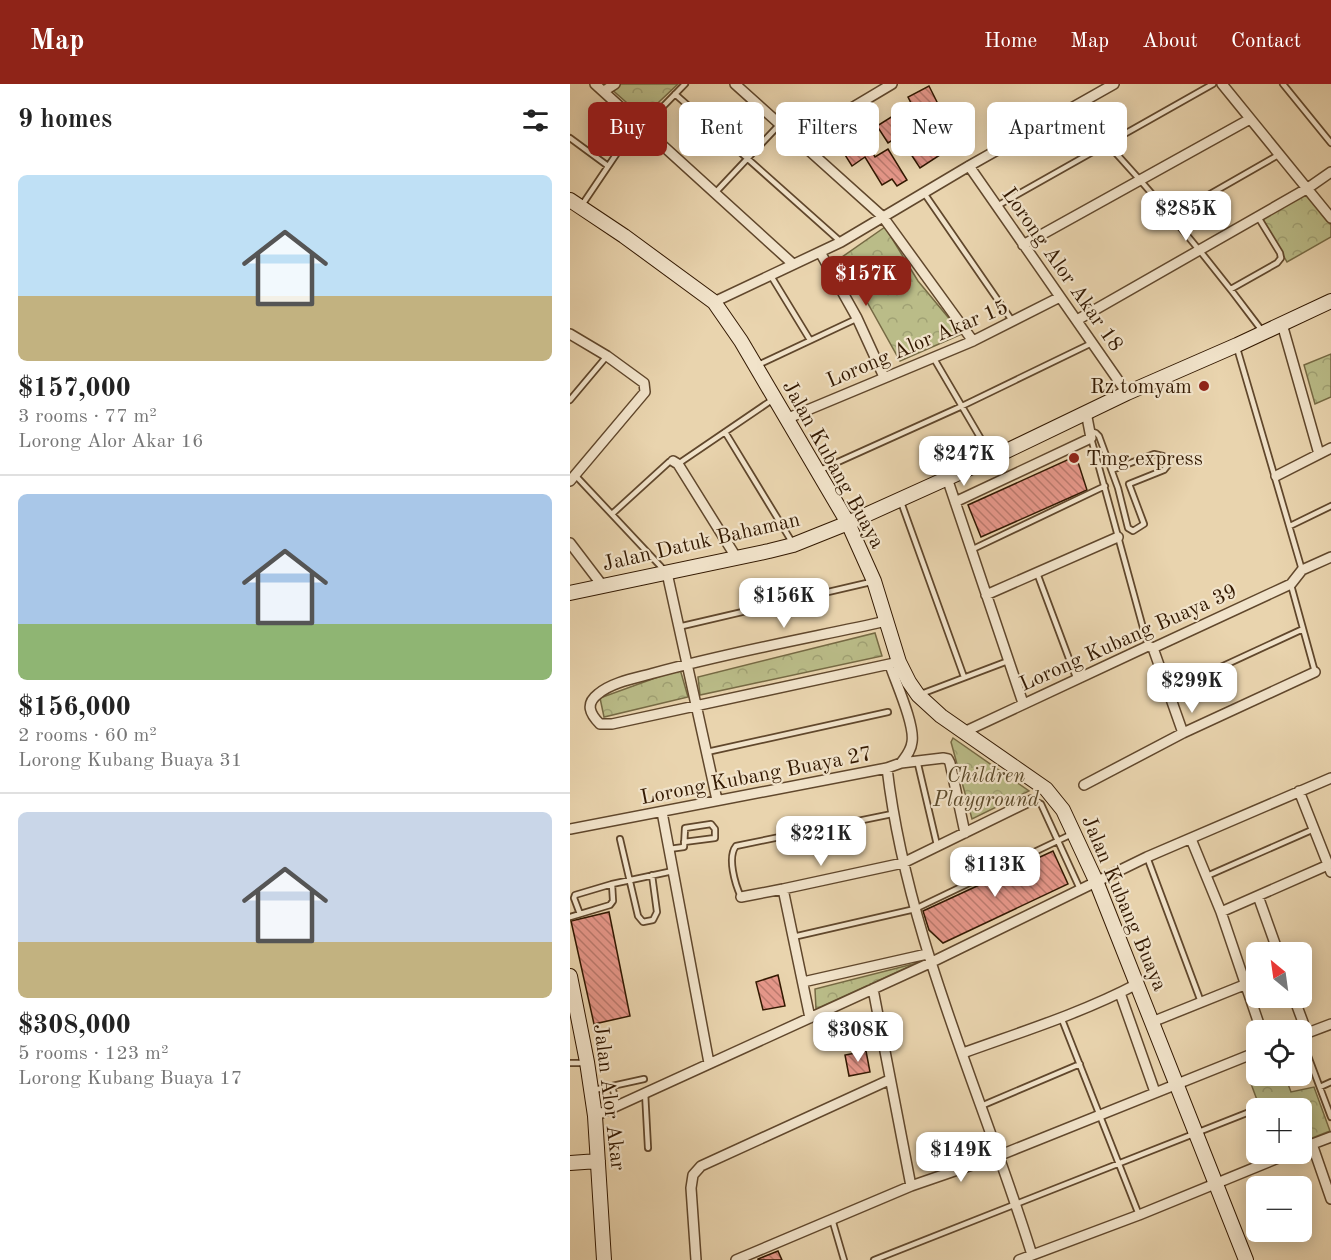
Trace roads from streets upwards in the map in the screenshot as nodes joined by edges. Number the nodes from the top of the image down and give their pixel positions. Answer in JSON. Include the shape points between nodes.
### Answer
{"nodes":[{"id":1,"x":595,"y":84,"type":"edge"},
{"id":2,"x":615,"y":84,"type":"edge"},
{"id":3,"x":735,"y":84,"type":"edge"},
{"id":4,"x":892,"y":84,"type":"edge"},
{"id":5,"x":1222,"y":84,"type":"edge"},
{"id":6,"x":1109,"y":85,"type":"edge"},
{"id":7,"x":604,"y":91,"type":"junction"},
{"id":8,"x":862,"y":102,"type":"edge"},
{"id":9,"x":1250,"y":119,"type":"junction"},
{"id":10,"x":776,"y":120,"type":"edge"},
{"id":11,"x":816,"y":156,"type":"edge"},
{"id":12,"x":969,"y":166,"type":"junction"},
{"id":13,"x":1331,"y":172,"type":"edge"},
{"id":14,"x":1308,"y":188,"type":"junction"},
{"id":15,"x":575,"y":204,"type":"edge"},
{"id":16,"x":883,"y":217,"type":"junction"},
{"id":17,"x":1331,"y":218,"type":"edge"},
{"id":18,"x":1023,"y":245,"type":"junction"},
{"id":19,"x":820,"y":252,"type":"junction"},
{"id":20,"x":793,"y":264,"type":"junction"},
{"id":21,"x":1060,"y":297,"type":"junction"},
{"id":22,"x":714,"y":302,"type":"junction"},
{"id":23,"x":1331,"y":302,"type":"edge"},
{"id":24,"x":1077,"y":320,"type":"junction"},
{"id":25,"x":1282,"y":324,"type":"junction"},
{"id":26,"x":570,"y":334,"type":"edge"},
{"id":27,"x":973,"y":341,"type":"junction"},
{"id":28,"x":884,"y":377,"type":"junction"},
{"id":29,"x":1127,"y":393,"type":"junction"},
{"id":30,"x":1086,"y":412,"type":"junction"},
{"id":31,"x":786,"y":418,"type":"junction"},
{"id":32,"x":1331,"y":448,"type":"edge"},
{"id":33,"x":1319,"y":454,"type":"junction"},
{"id":34,"x":675,"y":463,"type":"road end"},
{"id":35,"x":1276,"y":476,"type":"road end"},
{"id":36,"x":572,"y":478,"type":"edge"},
{"id":37,"x":946,"y":478,"type":"junction"},
{"id":38,"x":955,"y":502,"type":"junction"},
{"id":39,"x":848,"y":524,"type":"junction"},
{"id":40,"x":1118,"y":537,"type":"road end"},
{"id":41,"x":570,"y":543,"type":"edge"},
{"id":42,"x":736,"y":557,"type":"junction"},
{"id":43,"x":1331,"y":557,"type":"edge"},
{"id":44,"x":667,"y":573,"type":"junction"},
{"id":45,"x":602,"y":585,"type":"junction"},
{"id":46,"x":570,"y":593,"type":"edge"},
{"id":47,"x":986,"y":595,"type":"junction"},
{"id":48,"x":887,"y":621,"type":"junction"},
{"id":49,"x":1151,"y":647,"type":"junction"},
{"id":50,"x":687,"y":664,"type":"junction"},
{"id":51,"x":894,"y":664,"type":"junction"},
{"id":52,"x":1315,"y":672,"type":"road end"},
{"id":53,"x":1023,"y":703,"type":"junction"},
{"id":54,"x":696,"y":705,"type":"junction"},
{"id":55,"x":964,"y":732,"type":"junction"},
{"id":56,"x":1183,"y":733,"type":"junction"},
{"id":57,"x":901,"y":763,"type":"junction"},
{"id":58,"x":887,"y":768,"type":"junction"},
{"id":59,"x":1331,"y":778,"type":"edge"},
{"id":60,"x":1084,"y":785,"type":"dead end"},
{"id":61,"x":1299,"y":791,"type":"junction"},
{"id":62,"x":717,"y":800,"type":"junction"},
{"id":63,"x":1032,"y":800,"type":"road end"},
{"id":64,"x":662,"y":812,"type":"junction"},
{"id":65,"x":570,"y":829,"type":"edge"},
{"id":66,"x":965,"y":833,"type":"junction"},
{"id":67,"x":1191,"y":839,"type":"junction"},
{"id":68,"x":903,"y":863,"type":"junction"},
{"id":69,"x":1330,"y":868,"type":"edge"},
{"id":70,"x":1096,"y":881,"type":"junction"},
{"id":71,"x":783,"y":890,"type":"junction"},
{"id":72,"x":1258,"y":896,"type":"junction"},
{"id":73,"x":741,"y":897,"type":"road end"},
{"id":74,"x":1221,"y":912,"type":"junction"},
{"id":75,"x":1274,"y":942,"type":"edge"},
{"id":76,"x":929,"y":958,"type":"junction"},
{"id":77,"x":570,"y":976,"type":"edge"},
{"id":78,"x":803,"y":982,"type":"junction"},
{"id":79,"x":1137,"y":984,"type":"junction"},
{"id":80,"x":1244,"y":985,"type":"junction"},
{"id":81,"x":873,"y":989,"type":"junction"},
{"id":82,"x":1120,"y":993,"type":"junction"},
{"id":83,"x":810,"y":1018,"type":"junction"},
{"id":84,"x":1257,"y":1020,"type":"edge"},
{"id":85,"x":1152,"y":1022,"type":"junction"},
{"id":86,"x":1331,"y":1024,"type":"edge"},
{"id":87,"x":1312,"y":1032,"type":"edge"},
{"id":88,"x":963,"y":1053,"type":"junction"},
{"id":89,"x":1246,"y":1056,"type":"edge"},
{"id":90,"x":709,"y":1063,"type":"junction"},
{"id":91,"x":889,"y":1080,"type":"junction"},
{"id":92,"x":1177,"y":1084,"type":"junction"},
{"id":93,"x":1155,"y":1092,"type":"junction"},
{"id":94,"x":595,"y":1116,"type":"junction"},
{"id":95,"x":1331,"y":1137,"type":"edge"},
{"id":96,"x":1312,"y":1144,"type":"joint"},
{"id":97,"x":998,"y":1156,"type":"junction"},
{"id":98,"x":598,"y":1161,"type":"junction"},
{"id":99,"x":570,"y":1163,"type":"edge"},
{"id":100,"x":1263,"y":1164,"type":"edge"},
{"id":101,"x":1215,"y":1183,"type":"junction"},
{"id":102,"x":911,"y":1186,"type":"junction"},
{"id":103,"x":1331,"y":1199,"type":"edge"},
{"id":104,"x":1033,"y":1257,"type":"edge"},
{"id":105,"x":604,"y":1260,"type":"edge"},
{"id":106,"x":696,"y":1260,"type":"edge"},
{"id":107,"x":736,"y":1260,"type":"edge"},
{"id":108,"x":1019,"y":1260,"type":"edge"},
{"id":109,"x":1246,"y":1260,"type":"edge"}],
"edges":[{"from":1,"to":7,"type":"street"},
{"from":2,"to":7,"type":"street"},
{"from":3,"to":10,"type":"street"},
{"from":4,"to":8,"type":"street"},
{"from":5,"to":9,"type":"street"},
{"from":6,"to":12,"type":"street"},
{"from":7,"to":20,"type":"street"},
{"from":9,"to":14,"type":"street"},
{"from":9,"to":18,"type":"street"},
{"from":11,"to":16,"type":"street"},
{"from":12,"to":16,"type":"street"},
{"from":12,"to":18,"type":"street","name":"Lorong Alor Akar 18"},
{"from":13,"to":14,"type":"street"},
{"from":14,"to":17,"type":"street"},
{"from":14,"to":24,"type":"street"},
{"from":15,"to":22,"type":"street","name":"Jalan Kubang Buaya"},
{"from":16,"to":19,"type":"street"},
{"from":16,"to":27,"type":"street"},
{"from":18,"to":21,"type":"street","name":"Lorong Alor Akar 18"},
{"from":19,"to":20,"type":"street"},
{"from":19,"to":28,"type":"street"},
{"from":20,"to":22,"type":"street"},
{"from":21,"to":24,"type":"street","name":"Lorong Alor Akar 18"},
{"from":21,"to":27,"type":"street","name":"Lorong Alor Akar 15"},
{"from":22,"to":31,"type":"street","name":"Jalan Kubang Buaya"},
{"from":23,"to":25,"type":"street","name":"Jalan Datuk Bahaman"},
{"from":24,"to":29,"type":"street","name":"Lorong Alor Akar 18"},
{"from":25,"to":29,"type":"street","name":"Jalan Datuk Bahaman"},
{"from":25,"to":33,"type":"street"},
{"from":26,"to":36,"type":"street","via":[[644,383],[645,392]]},
{"from":27,"to":28,"type":"street","name":"Lorong Alor Akar 15"},
{"from":28,"to":31,"type":"street","name":"Lorong Alor Akar 15"},
{"from":29,"to":30,"type":"street","name":"Jalan Datuk Bahaman"},
{"from":30,"to":37,"type":"street","name":"Jalan Datuk Bahaman"},
{"from":30,"to":38,"type":"street","via":[[1091,435]]},
{"from":31,"to":39,"type":"street","name":"Jalan Kubang Buaya"},
{"from":32,"to":33,"type":"street"},
{"from":33,"to":35,"type":"street"},
{"from":34,"to":42,"type":"street"},
{"from":37,"to":38,"type":"street"},
{"from":37,"to":39,"type":"street","name":"Jalan Datuk Bahaman"},
{"from":38,"to":47,"type":"street"},
{"from":39,"to":42,"type":"street","name":"Jalan Datuk Bahaman","via":[[793,545]]},
{"from":39,"to":48,"type":"street","name":"Jalan Kubang Buaya"},
{"from":40,"to":47,"type":"street"},
{"from":41,"to":45,"type":"street"},
{"from":42,"to":44,"type":"street","name":"Jalan Datuk Bahaman"},
{"from":43,"to":49,"type":"street","name":"Lorong Kubang Buaya 39","via":[[1302,570],[1291,584]]},
{"from":44,"to":45,"type":"street","name":"Jalan Datuk Bahaman"},
{"from":44,"to":50,"type":"street"},
{"from":45,"to":46,"type":"street","name":"Jalan Datuk Bahaman"},
{"from":47,"to":53,"type":"street"},
{"from":48,"to":50,"type":"street"},
{"from":48,"to":51,"type":"street","name":"Jalan Kubang Buaya"},
{"from":49,"to":53,"type":"street","name":"Lorong Kubang Buaya 39"},
{"from":49,"to":56,"type":"street"},
{"from":50,"to":54,"type":"street"},
{"from":50,"to":54,"type":"street","via":[[603,690],[591,701],[591,715],[600,724],[612,724]]},
{"from":51,"to":54,"type":"street"},
{"from":51,"to":55,"type":"street","name":"Jalan Kubang Buaya","via":[[918,695]]},
{"from":51,"to":57,"type":"street","via":[[913,740]]},
{"from":52,"to":56,"type":"street"},
{"from":53,"to":55,"type":"street","name":"Lorong Kubang Buaya 39"},
{"from":54,"to":62,"type":"street"},
{"from":55,"to":70,"type":"street","name":"Jalan Kubang Buaya","via":[[1046,789],[1063,810]]},
{"from":56,"to":60,"type":"street"},
{"from":57,"to":58,"type":"street","name":"Lorong Kubang Buaya 27"},
{"from":57,"to":66,"type":"street","name":"Lorong Kubang Buaya 27","via":[[948,759]]},
{"from":58,"to":62,"type":"street","name":"Lorong Kubang Buaya 27"},
{"from":58,"to":68,"type":"street"},
{"from":59,"to":61,"type":"street"},
{"from":61,"to":67,"type":"street"},
{"from":61,"to":69,"type":"street"},
{"from":62,"to":64,"type":"street","name":"Lorong Kubang Buaya 27"},
{"from":63,"to":66,"type":"street"},
{"from":64,"to":65,"type":"street","name":"Lorong Kubang Buaya 27"},
{"from":64,"to":90,"type":"street"},
{"from":66,"to":68,"type":"street"},
{"from":67,"to":70,"type":"street"},
{"from":67,"to":74,"type":"street"},
{"from":68,"to":71,"type":"street"},
{"from":68,"to":76,"type":"street"},
{"from":69,"to":72,"type":"street"},
{"from":70,"to":76,"type":"street"},
{"from":70,"to":79,"type":"street","name":"Jalan Kubang Buaya"},
{"from":71,"to":73,"type":"street"},
{"from":71,"to":78,"type":"street"},
{"from":72,"to":74,"type":"street"},
{"from":72,"to":75,"type":"street"},
{"from":74,"to":80,"type":"street"},
{"from":76,"to":78,"type":"street"},
{"from":76,"to":81,"type":"street"},
{"from":76,"to":88,"type":"street"},
{"from":77,"to":94,"type":"street","name":"Jalan Alor Akar"},
{"from":78,"to":83,"type":"street"},
{"from":79,"to":82,"type":"street"},
{"from":79,"to":85,"type":"street","name":"Jalan Kubang Buaya"},
{"from":80,"to":84,"type":"street"},
{"from":80,"to":85,"type":"street"},
{"from":81,"to":83,"type":"street"},
{"from":81,"to":91,"type":"street"},
{"from":82,"to":88,"type":"street"},
{"from":82,"to":93,"type":"street"},
{"from":83,"to":90,"type":"street"},
{"from":85,"to":92,"type":"street","name":"Jalan Kubang Buaya"},
{"from":86,"to":87,"type":"street"},
{"from":88,"to":97,"type":"street"},
{"from":89,"to":92,"type":"street"},
{"from":90,"to":94,"type":"street"},
{"from":91,"to":102,"type":"street"},
{"from":91,"to":106,"type":"street","via":[[701,1166],[693,1175],[691,1188]]},
{"from":92,"to":93,"type":"street"},
{"from":92,"to":101,"type":"street","name":"Jalan Kubang Buaya"},
{"from":93,"to":97,"type":"street"},
{"from":94,"to":98,"type":"street","name":"Jalan Alor Akar"},
{"from":95,"to":96,"type":"street"},
{"from":96,"to":103,"type":"street"},
{"from":97,"to":102,"type":"street"},
{"from":97,"to":104,"type":"street"},
{"from":98,"to":99,"type":"street"},
{"from":98,"to":105,"type":"street","name":"Jalan Alor Akar"},
{"from":100,"to":101,"type":"street"},
{"from":101,"to":104,"type":"street"},
{"from":101,"to":109,"type":"street","name":"Jalan Kubang Buaya"},
{"from":102,"to":107,"type":"street"},
{"from":104,"to":108,"type":"street"}]}
